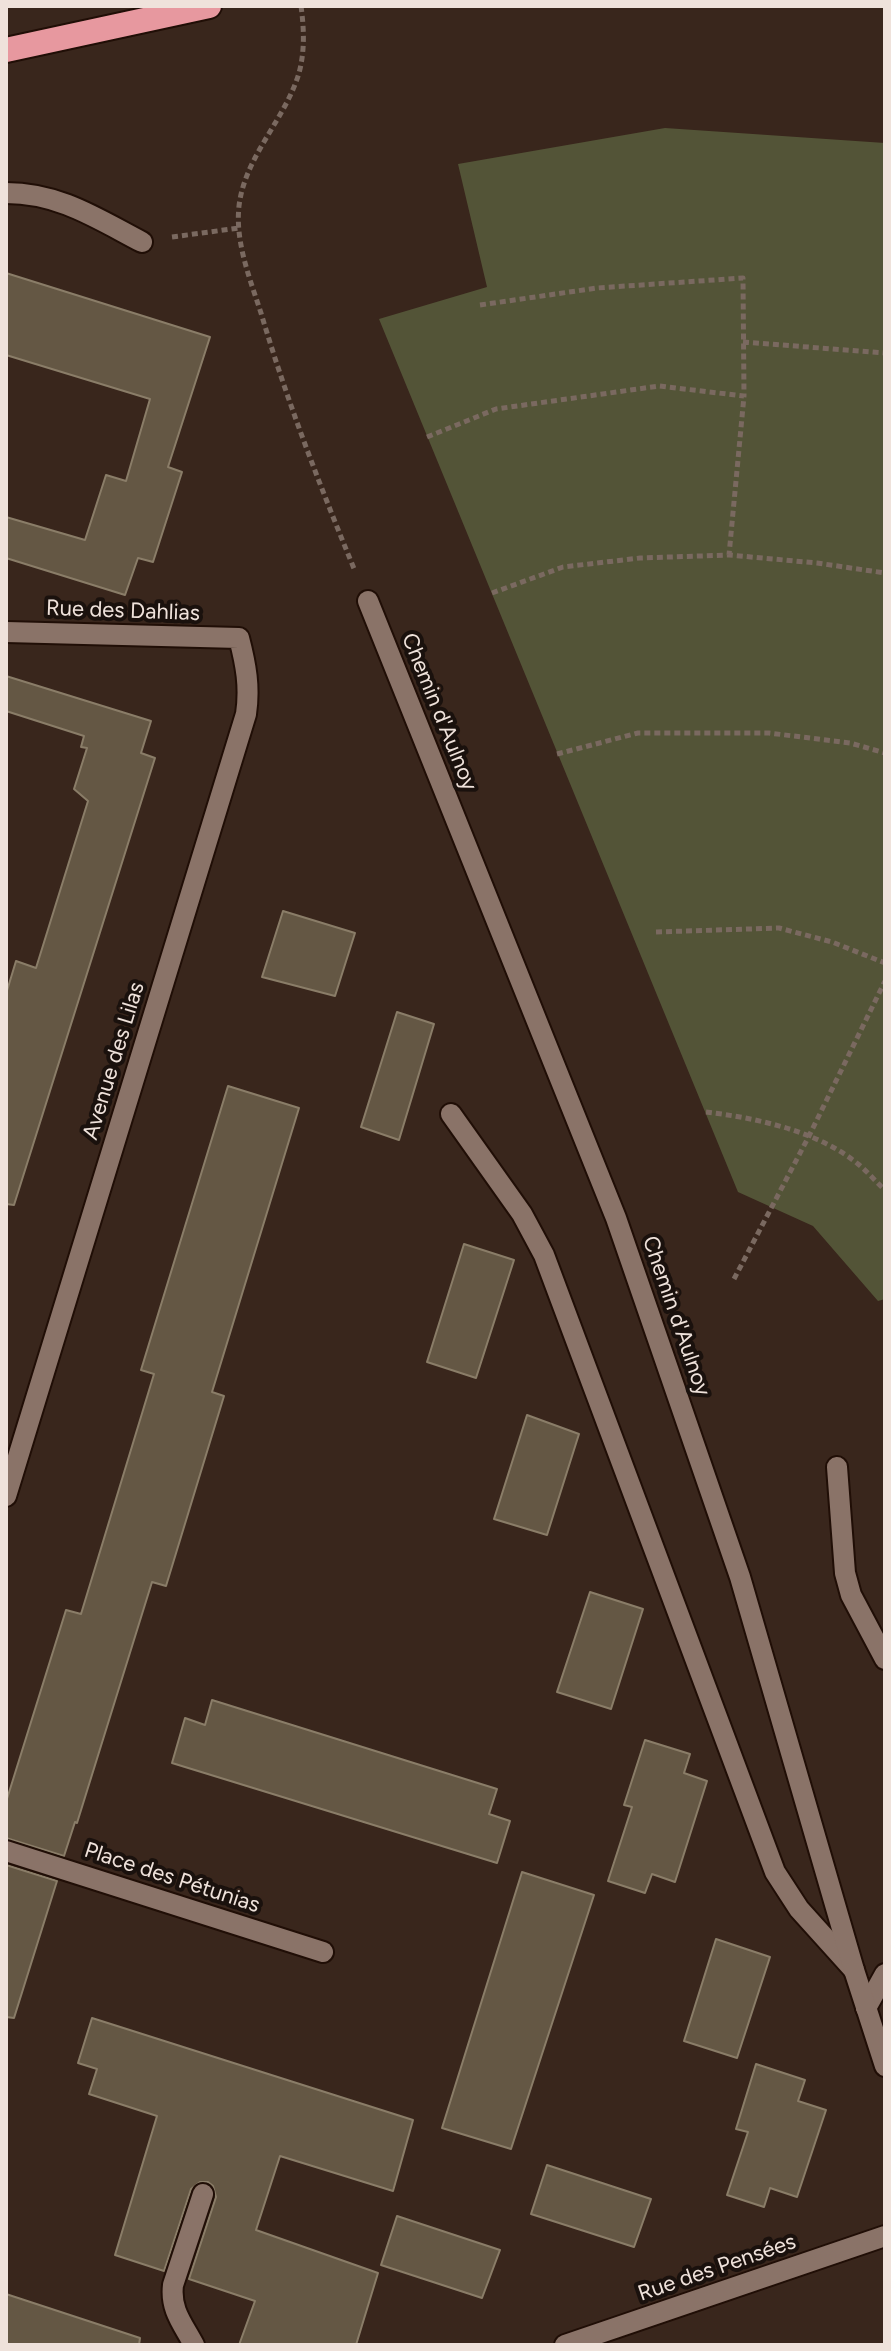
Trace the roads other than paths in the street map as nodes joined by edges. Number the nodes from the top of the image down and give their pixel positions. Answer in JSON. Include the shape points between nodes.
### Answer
{"nodes":[{"id":1,"x":208,"y":6,"type":"edge"},
{"id":2,"x":6,"y":50,"type":"edge"},
{"id":3,"x":6,"y":193,"type":"edge"},
{"id":4,"x":142,"y":242,"type":"road end"},
{"id":5,"x":368,"y":601,"type":"road end"},
{"id":6,"x":6,"y":632,"type":"edge"},
{"id":7,"x":239,"y":638,"type":"joint"},
{"id":8,"x":451,"y":1114,"type":"dead end"},
{"id":9,"x":837,"y":1467,"type":"dead end"},
{"id":10,"x":6,"y":1496,"type":"edge"},
{"id":11,"x":885,"y":1659,"type":"edge"},
{"id":12,"x":6,"y":1851,"type":"edge"},
{"id":13,"x":323,"y":1952,"type":"dead end"},
{"id":14,"x":854,"y":1970,"type":"junction"},
{"id":15,"x":885,"y":1974,"type":"edge"},
{"id":16,"x":866,"y":2008,"type":"junction"},
{"id":17,"x":885,"y":2066,"type":"edge"},
{"id":18,"x":203,"y":2194,"type":"dead end"},
{"id":19,"x":885,"y":2236,"type":"edge"},
{"id":20,"x":194,"y":2345,"type":"edge"},
{"id":21,"x":565,"y":2345,"type":"edge"}],
"edges":[{"from":1,"to":2,"type":"highway"},
{"from":3,"to":4,"type":"street","via":[[54,198]]},
{"from":5,"to":14,"type":"street","name":"Chemin d'Aulnoy","via":[[616,1218],[740,1577]]},
{"from":6,"to":7,"type":"street","name":"Rue des Dahlias"},
{"from":7,"to":10,"type":"street","name":"Avenue des Lilas","via":[[248,679],[246,714]]},
{"from":8,"to":14,"type":"street","via":[[522,1214],[544,1255],[775,1872],[799,1909]]},
{"from":9,"to":11,"type":"street","via":[[845,1573]]},
{"from":12,"to":13,"type":"street","name":"Place des Pétunias"},
{"from":14,"to":16,"type":"street","name":"Chemin d'Aulnoy"},
{"from":15,"to":16,"type":"street"},
{"from":16,"to":17,"type":"street","name":"Chemin d'Aulnoy"},
{"from":18,"to":20,"type":"street","via":[[172,2297],[173,2310]]},
{"from":19,"to":21,"type":"street","name":"Rue des Pensées"}]}
